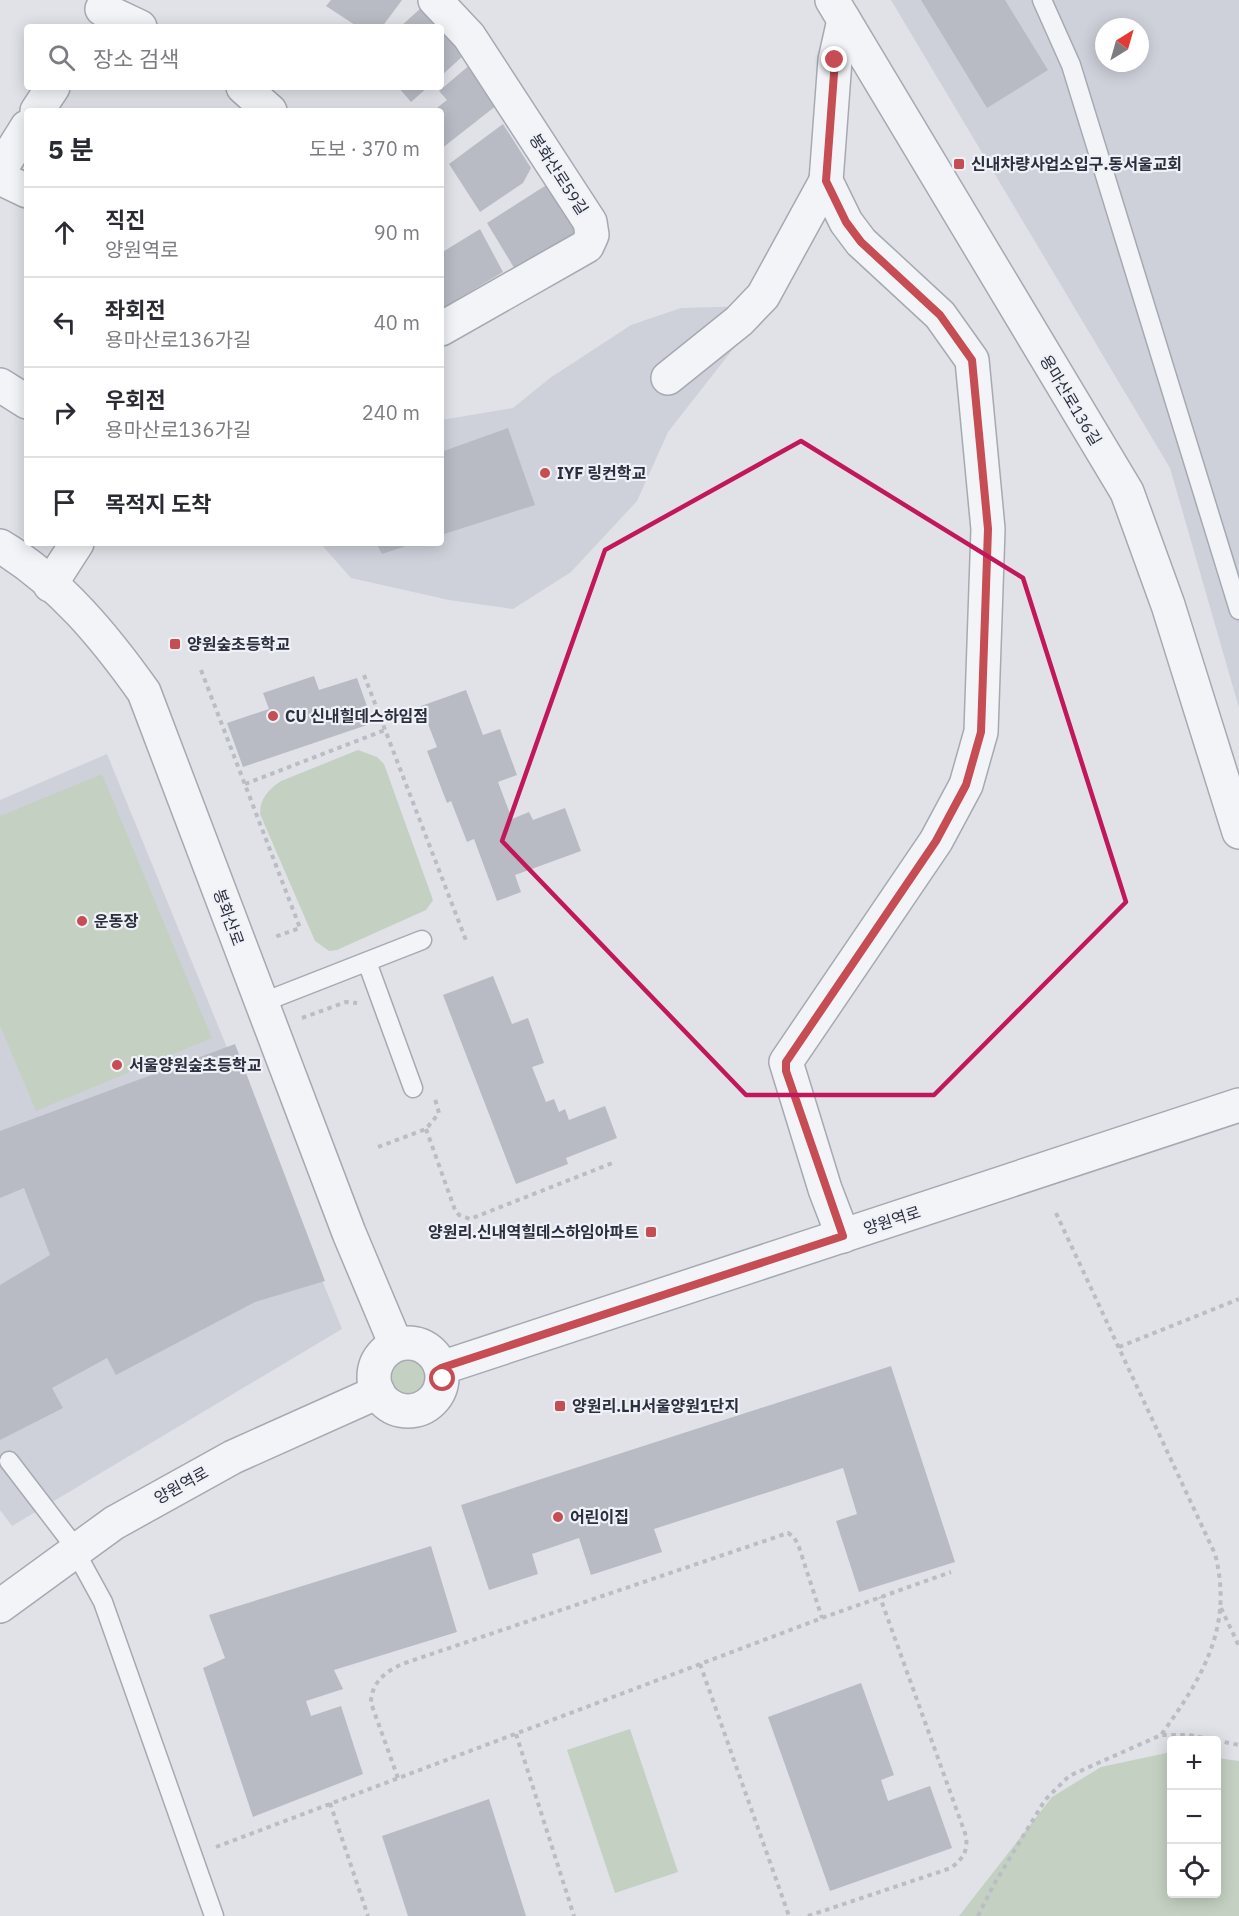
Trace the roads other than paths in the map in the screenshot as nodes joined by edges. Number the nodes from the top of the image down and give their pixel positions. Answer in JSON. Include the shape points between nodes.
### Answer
{"nodes":[{"id":1,"x":435,"y":0,"type":"edge"},
{"id":2,"x":1042,"y":0,"type":"edge"},
{"id":3,"x":838,"y":10,"type":"edge"},
{"id":4,"x":100,"y":12,"type":"edge"},
{"id":5,"x":132,"y":24,"type":"edge"},
{"id":6,"x":51,"y":90,"type":"edge"},
{"id":7,"x":246,"y":90,"type":"edge"},
{"id":8,"x":39,"y":108,"type":"edge"},
{"id":9,"x":267,"y":108,"type":"edge"},
{"id":10,"x":24,"y":132,"type":"edge"},
{"id":11,"x":0,"y":170,"type":"edge"},
{"id":12,"x":0,"y":178,"type":"edge"},
{"id":13,"x":826,"y":181,"type":"junction"},
{"id":14,"x":24,"y":190,"type":"edge"},
{"id":15,"x":444,"y":327,"type":"edge"},
{"id":16,"x":668,"y":378,"type":"dead end"},
{"id":17,"x":0,"y":385,"type":"edge"},
{"id":18,"x":24,"y":400,"type":"edge"},
{"id":19,"x":0,"y":546,"type":"edge"},
{"id":20,"x":75,"y":546,"type":"edge"},
{"id":21,"x":50,"y":585,"type":"junction"},
{"id":22,"x":1239,"y":610,"type":"edge"},
{"id":23,"x":1239,"y":832,"type":"edge"},
{"id":24,"x":422,"y":940,"type":"dead end"},
{"id":25,"x":367,"y":962,"type":"junction"},
{"id":26,"x":261,"y":1003,"type":"junction"},
{"id":27,"x":413,"y":1088,"type":"dead end"},
{"id":28,"x":1239,"y":1105,"type":"edge"},
{"id":29,"x":843,"y":1236,"type":"junction"},
{"id":30,"x":394,"y":1339,"type":"junction"},
{"id":31,"x":441,"y":1368,"type":"junction"},
{"id":32,"x":378,"y":1392,"type":"junction"},
{"id":33,"x":9,"y":1461,"type":"dead end"},
{"id":34,"x":75,"y":1550,"type":"junction"},
{"id":35,"x":0,"y":1606,"type":"edge"},
{"id":36,"x":214,"y":1916,"type":"edge"}],
"edges":[{"from":1,"to":15,"type":"street","name":"봉화산로59길","via":[[475,45],[590,222],[592,235],[587,246]]},
{"from":2,"to":22,"type":"lane","via":[[1071,65]]},
{"from":3,"to":13,"type":"street"},
{"from":3,"to":23,"type":"street","name":"용마산로136길","via":[[1127,492],[1168,605]]},
{"from":4,"to":5,"type":"street"},
{"from":6,"to":8,"type":"street"},
{"from":7,"to":9,"type":"street"},
{"from":10,"to":11,"type":"street"},
{"from":12,"to":14,"type":"street"},
{"from":13,"to":16,"type":"street","via":[[763,296],[739,321]]},
{"from":13,"to":29,"type":"street","via":[[846,222],[861,242],[940,315],[972,360],[988,529],[981,732],[966,785],[936,841],[786,1062]]},
{"from":17,"to":18,"type":"street"},
{"from":19,"to":21,"type":"street","name":"봉화산로","via":[[27,562]]},
{"from":20,"to":21,"type":"street"},
{"from":21,"to":26,"type":"street","name":"봉화산로","via":[[105,637],[144,692]]},
{"from":24,"to":25,"type":"lane"},
{"from":25,"to":26,"type":"lane"},
{"from":25,"to":27,"type":"lane"},
{"from":26,"to":30,"type":"street","name":"봉화산로"},
{"from":28,"to":29,"type":"street","name":"양원역로"},
{"from":29,"to":31,"type":"street","name":"양원역로"},
{"from":30,"to":31,"type":"street","via":[[428,1350]]},
{"from":30,"to":32,"type":"street","via":[[375,1370]]},
{"from":31,"to":32,"type":"street","via":[[443,1379],[435,1399],[416,1411],[394,1408]]},
{"from":32,"to":34,"type":"street","name":"양원역로","via":[[233,1457],[114,1523]]},
{"from":33,"to":34,"type":"lane"},
{"from":34,"to":35,"type":"street","name":"양원역로"},
{"from":34,"to":36,"type":"lane","via":[[103,1602]]}]}
